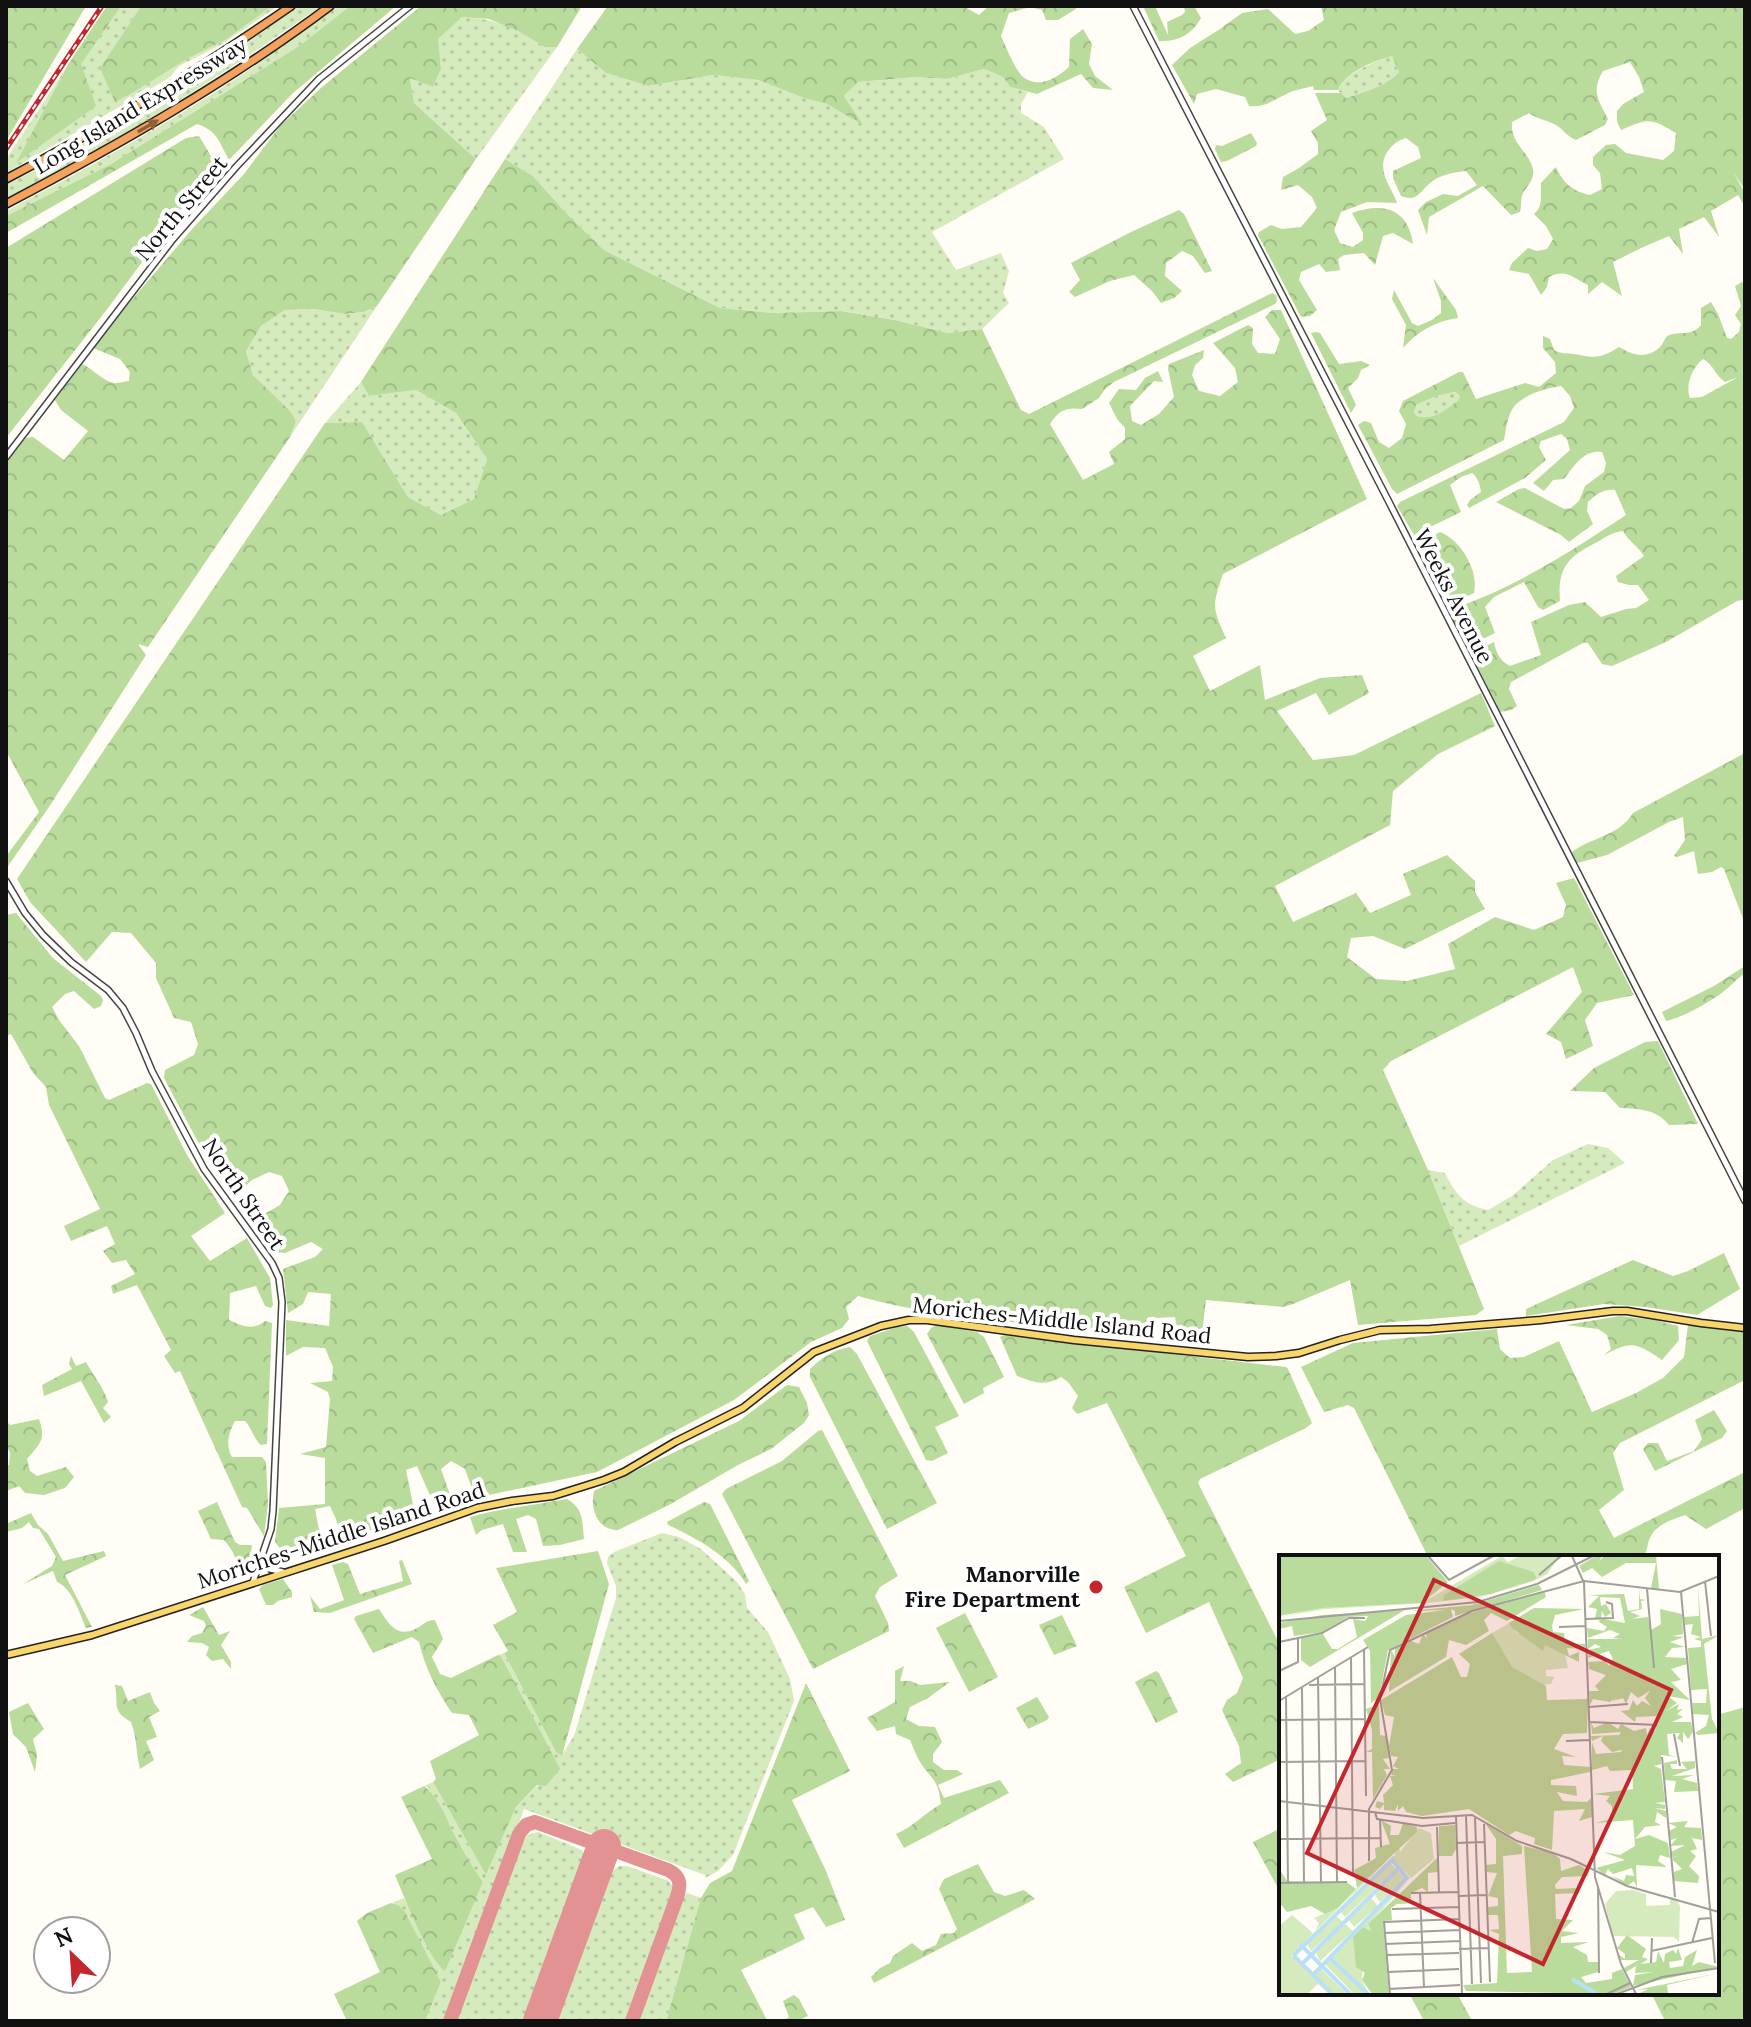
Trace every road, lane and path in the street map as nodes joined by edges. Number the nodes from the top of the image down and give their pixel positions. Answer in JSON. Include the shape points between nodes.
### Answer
{"nodes":[{"id":1,"x":291,"y":6,"type":"edge"},
{"id":2,"x":330,"y":6,"type":"edge"},
{"id":3,"x":410,"y":6,"type":"edge"},
{"id":4,"x":1133,"y":6,"type":"edge"},
{"id":5,"x":6,"y":179,"type":"edge"},
{"id":6,"x":6,"y":204,"type":"edge"},
{"id":7,"x":6,"y":457,"type":"edge"},
{"id":8,"x":6,"y":881,"type":"edge"},
{"id":9,"x":1745,"y":1201,"type":"edge"},
{"id":10,"x":1745,"y":1328,"type":"edge"},
{"id":11,"x":264,"y":1555,"type":"junction"},
{"id":12,"x":283,"y":1572,"type":"junction"},
{"id":13,"x":253,"y":1582,"type":"junction"},
{"id":14,"x":6,"y":1655,"type":"edge"}],
"edges":[{"from":1,"to":5,"type":"highway","name":"Long Island Expressway","via":[[142,104]]},
{"from":6,"to":2,"type":"highway","name":"Long Island Expressway","one_way":true,"via":[[153,123]]},
{"from":3,"to":7,"type":"street","name":"North Street","via":[[319,79],[226,179],[173,239]]},
{"from":4,"to":9,"type":"street","name":"Weeks Avenue"},
{"from":8,"to":11,"type":"street","name":"North Street","via":[[43,935],[123,1008],[204,1169],[279,1278],[273,1511]]},
{"from":10,"to":12,"type":"main road","name":"Moriches-Middle Island Road","via":[[1613,1311],[1380,1330],[1299,1353],[1248,1357],[927,1320],[896,1322],[814,1352],[743,1408],[624,1472],[553,1496],[477,1508]]},
{"from":11,"to":12,"type":"street","via":[[270,1569]]},
{"from":11,"to":13,"type":"street","name":"North Street"},
{"from":12,"to":13,"type":"main road","name":"Moriches-Middle Island Road"},
{"from":13,"to":14,"type":"main road","name":"Moriches-Middle Island Road","via":[[92,1635]]}]}
